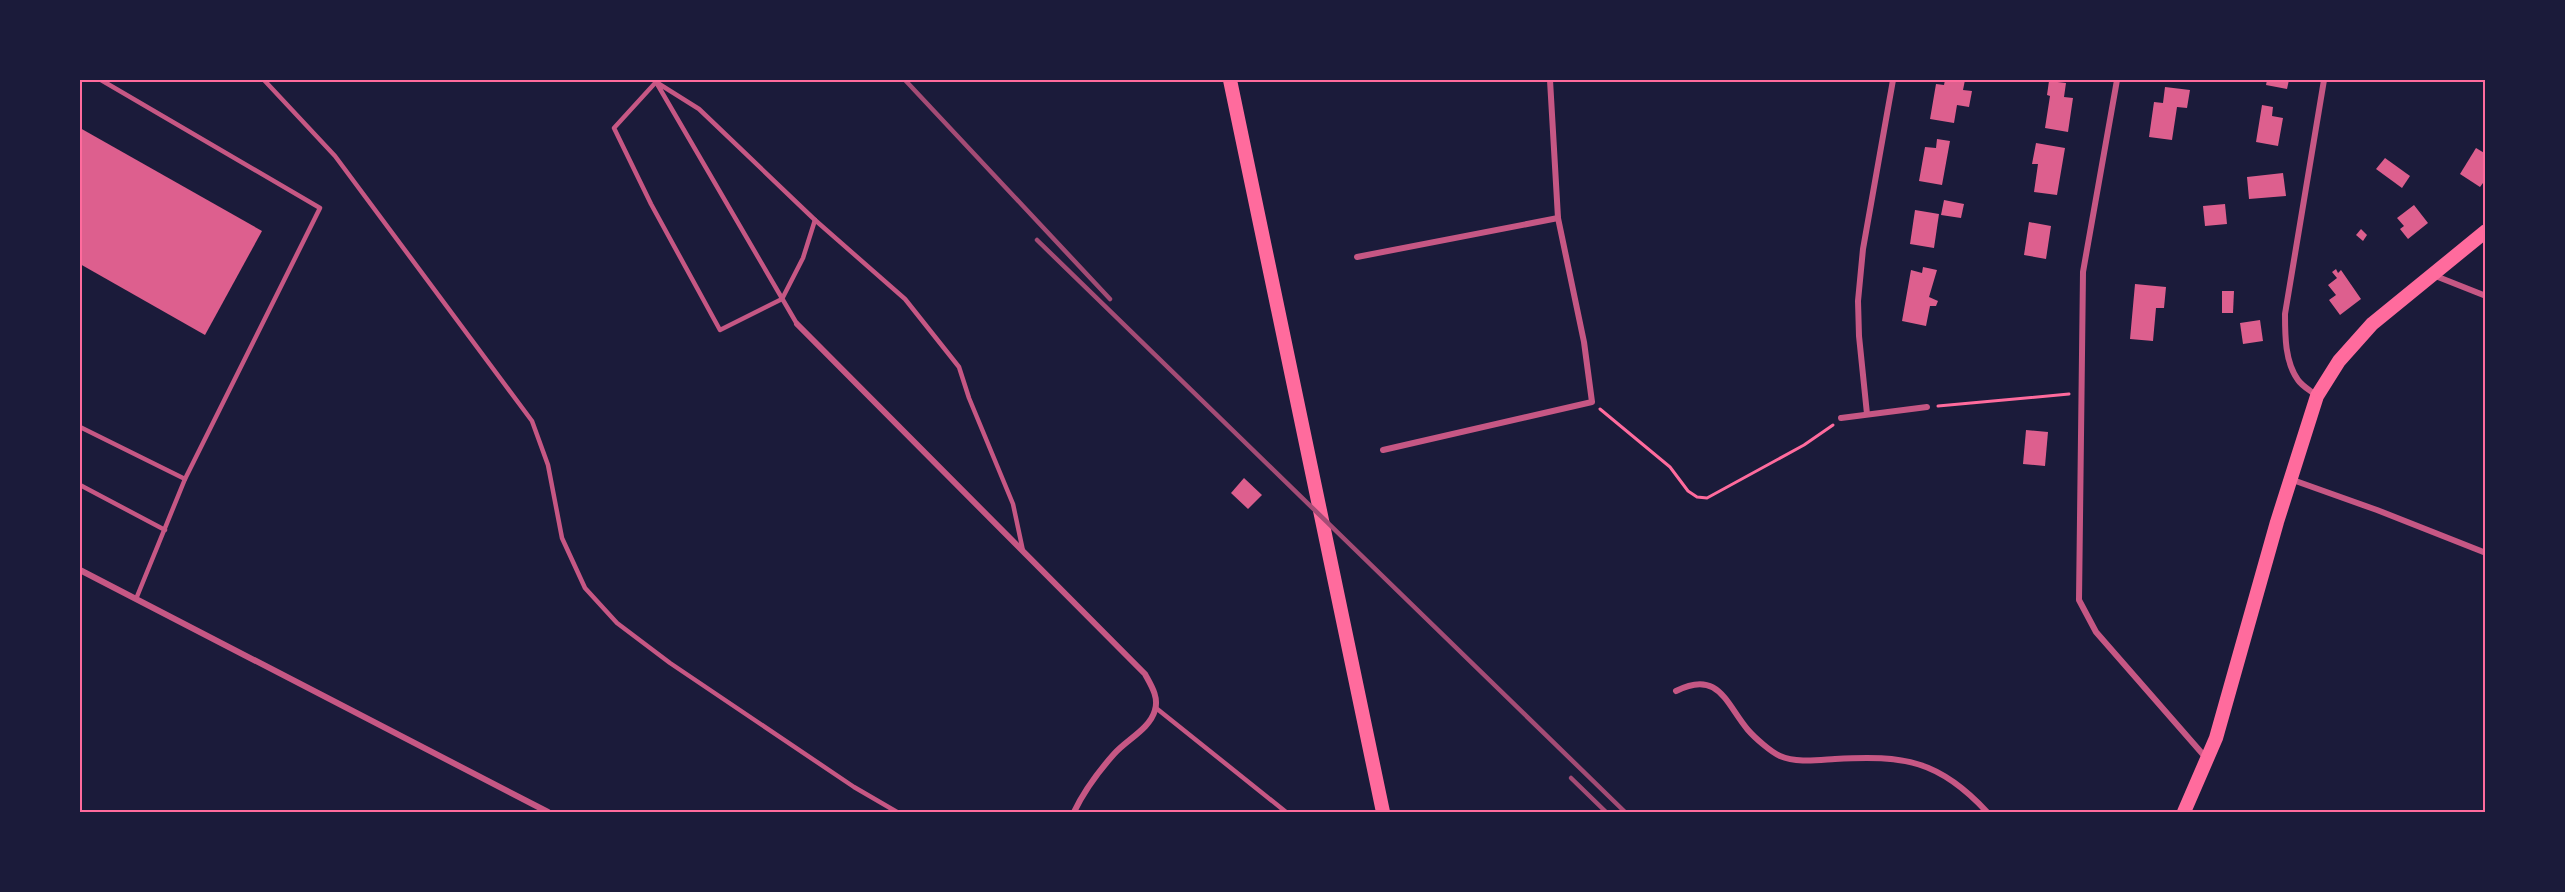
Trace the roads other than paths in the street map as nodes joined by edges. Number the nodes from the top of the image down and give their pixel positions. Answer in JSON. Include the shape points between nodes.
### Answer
{"nodes":[{"id":1,"x":101,"y":80,"type":"edge"},
{"id":2,"x":264,"y":80,"type":"edge"},
{"id":3,"x":1230,"y":80,"type":"edge"},
{"id":4,"x":1550,"y":80,"type":"edge"},
{"id":5,"x":1893,"y":80,"type":"edge"},
{"id":6,"x":2117,"y":80,"type":"edge"},
{"id":7,"x":2324,"y":80,"type":"edge"},
{"id":8,"x":656,"y":82,"type":"junction"},
{"id":9,"x":1558,"y":218,"type":"junction"},
{"id":10,"x":814,"y":220,"type":"junction"},
{"id":11,"x":2486,"y":231,"type":"edge"},
{"id":12,"x":1357,"y":257,"type":"dead end"},
{"id":13,"x":2432,"y":274,"type":"junction"},
{"id":14,"x":2486,"y":296,"type":"edge"},
{"id":15,"x":782,"y":298,"type":"junction"},
{"id":16,"x":797,"y":324,"type":"joint"},
{"id":17,"x":2317,"y":396,"type":"junction"},
{"id":18,"x":1927,"y":408,"type":"road end"},
{"id":19,"x":1867,"y":414,"type":"junction"},
{"id":20,"x":1841,"y":418,"type":"road end"},
{"id":21,"x":80,"y":427,"type":"edge"},
{"id":22,"x":1383,"y":450,"type":"dead end"},
{"id":23,"x":185,"y":479,"type":"junction"},
{"id":24,"x":2290,"y":479,"type":"junction"},
{"id":25,"x":80,"y":485,"type":"edge"},
{"id":26,"x":165,"y":530,"type":"junction"},
{"id":27,"x":1023,"y":553,"type":"junction"},
{"id":28,"x":2486,"y":553,"type":"edge"},
{"id":29,"x":80,"y":570,"type":"edge"},
{"id":30,"x":136,"y":599,"type":"junction"},
{"id":31,"x":1676,"y":691,"type":"dead end"},
{"id":32,"x":1156,"y":708,"type":"junction"},
{"id":33,"x":2207,"y":759,"type":"junction"},
{"id":34,"x":549,"y":813,"type":"edge"},
{"id":35,"x":897,"y":813,"type":"edge"},
{"id":36,"x":1074,"y":813,"type":"edge"},
{"id":37,"x":1286,"y":813,"type":"edge"},
{"id":38,"x":1383,"y":813,"type":"edge"},
{"id":39,"x":1987,"y":813,"type":"edge"},
{"id":40,"x":2184,"y":813,"type":"edge"}],
"edges":[{"from":1,"to":23,"type":"lane","via":[[320,208]]},
{"from":2,"to":35,"type":"lane","via":[[335,156],[532,421],[548,465],[562,538],[585,588],[617,623],[670,663]]},
{"from":3,"to":38,"type":"main road"},
{"from":4,"to":9,"type":"street"},
{"from":5,"to":19,"type":"street","via":[[1863,249],[1858,301]]},
{"from":6,"to":33,"type":"street","via":[[2083,273],[2079,600],[2096,632]]},
{"from":7,"to":17,"type":"street","via":[[2285,314],[2286,347],[2294,372]]},
{"from":8,"to":10,"type":"lane","via":[[699,109]]},
{"from":8,"to":15,"type":"lane"},
{"from":8,"to":15,"type":"lane","via":[[614,128],[720,330]]},
{"from":9,"to":12,"type":"street"},
{"from":9,"to":22,"type":"street","via":[[1584,342],[1592,402]]},
{"from":10,"to":15,"type":"lane","via":[[803,258]]},
{"from":10,"to":27,"type":"lane","via":[[905,299],[959,367],[1013,504]]},
{"from":11,"to":13,"type":"main road"},
{"from":13,"to":14,"type":"street"},
{"from":13,"to":17,"type":"main road","via":[[2356,340]]},
{"from":15,"to":16,"type":"lane"},
{"from":16,"to":27,"type":"street"},
{"from":17,"to":24,"type":"main road"},
{"from":18,"to":19,"type":"street"},
{"from":19,"to":20,"type":"street"},
{"from":21,"to":23,"type":"lane"},
{"from":23,"to":26,"type":"lane"},
{"from":24,"to":28,"type":"street"},
{"from":24,"to":33,"type":"main road"},
{"from":25,"to":26,"type":"lane"},
{"from":26,"to":30,"type":"lane"},
{"from":27,"to":32,"type":"street","via":[[1145,674],[1155,691]]},
{"from":29,"to":30,"type":"street"},
{"from":30,"to":34,"type":"street"},
{"from":31,"to":39,"type":"street","via":[[1691,683],[1708,684],[1725,696],[1749,731],[1780,756],[1805,761],[1863,758],[1923,765],[1959,785]]},
{"from":32,"to":36,"type":"street","via":[[1149,722],[1094,778]]},
{"from":32,"to":37,"type":"lane"},
{"from":33,"to":40,"type":"main road"}]}
